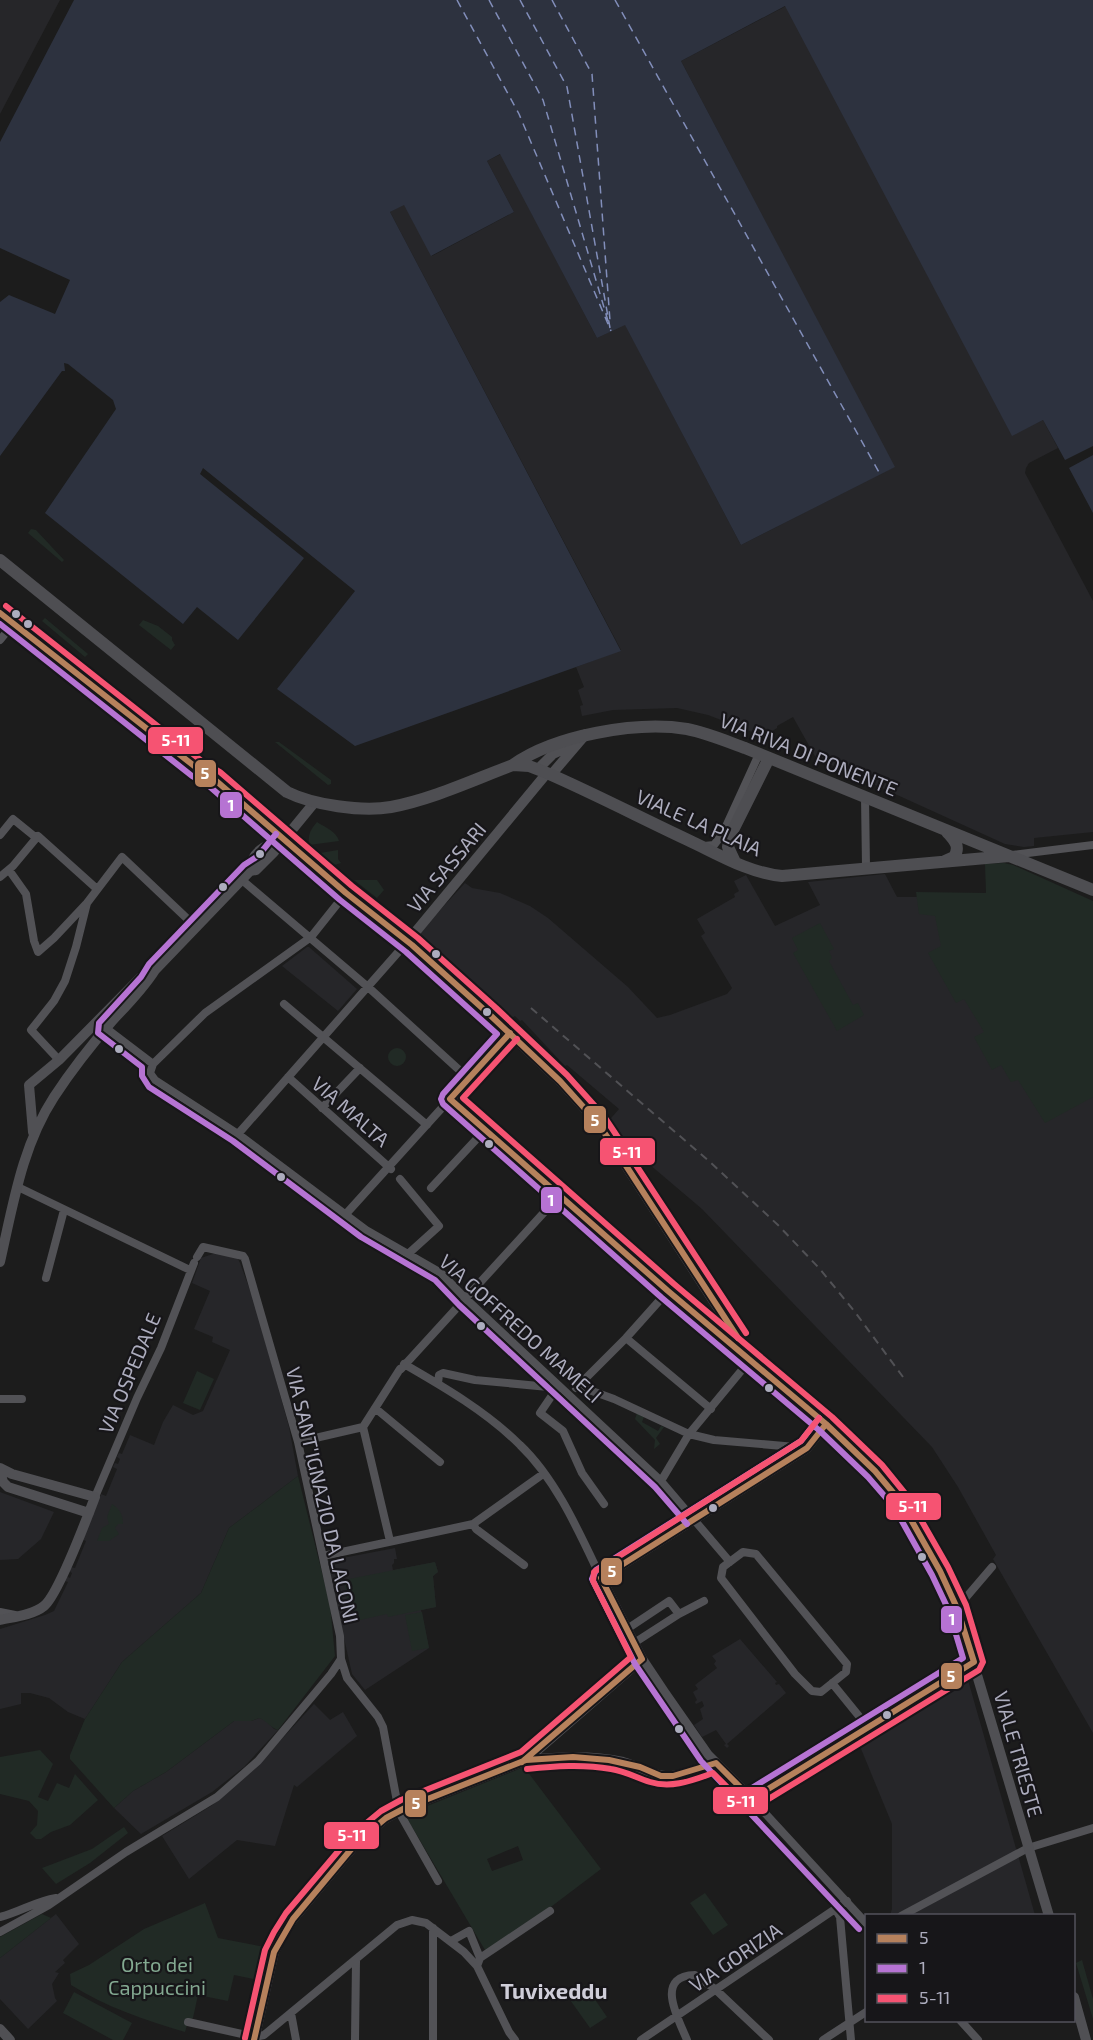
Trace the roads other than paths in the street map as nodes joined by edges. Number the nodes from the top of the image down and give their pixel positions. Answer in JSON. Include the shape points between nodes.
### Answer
{"nodes":[{"id":1,"x":0,"y":560,"type":"edge"},
{"id":2,"x":0,"y":613,"type":"edge"},
{"id":3,"x":13,"y":624,"type":"junction"},
{"id":4,"x":0,"y":640,"type":"edge"},
{"id":5,"x":582,"y":738,"type":"junction"},
{"id":6,"x":764,"y":756,"type":"junction"},
{"id":7,"x":513,"y":765,"type":"junction"},
{"id":8,"x":548,"y":772,"type":"junction"},
{"id":9,"x":865,"y":797,"type":"junction"},
{"id":10,"x":314,"y":803,"type":"junction"},
{"id":11,"x":943,"y":828,"type":"junction"},
{"id":12,"x":0,"y":835,"type":"edge"},
{"id":13,"x":38,"y":836,"type":"junction"},
{"id":14,"x":283,"y":839,"type":"junction"},
{"id":15,"x":976,"y":842,"type":"junction"},
{"id":16,"x":1093,"y":845,"type":"edge"},
{"id":17,"x":700,"y":846,"type":"junction"},
{"id":18,"x":1010,"y":855,"type":"junction"},
{"id":19,"x":973,"y":859,"type":"junction"},
{"id":20,"x":735,"y":862,"type":"junction"},
{"id":21,"x":944,"y":862,"type":"junction"},
{"id":22,"x":866,"y":867,"type":"junction"},
{"id":23,"x":9,"y":870,"type":"junction"},
{"id":24,"x":246,"y":875,"type":"junction"},
{"id":25,"x":0,"y":877,"type":"edge"},
{"id":26,"x":97,"y":889,"type":"junction"},
{"id":27,"x":1093,"y":890,"type":"edge"},
{"id":28,"x":346,"y":893,"type":"junction"},
{"id":29,"x":87,"y":903,"type":"junction"},
{"id":30,"x":196,"y":927,"type":"junction"},
{"id":31,"x":311,"y":937,"type":"junction"},
{"id":32,"x":408,"y":941,"type":"junction"},
{"id":33,"x":368,"y":987,"type":"junction"},
{"id":34,"x":284,"y":1004,"type":"dead end"},
{"id":35,"x":102,"y":1024,"type":"junction"},
{"id":36,"x":510,"y":1034,"type":"junction"},
{"id":37,"x":324,"y":1037,"type":"junction"},
{"id":38,"x":59,"y":1060,"type":"junction"},
{"id":39,"x":153,"y":1064,"type":"junction"},
{"id":40,"x":360,"y":1068,"type":"junction"},
{"id":41,"x":44,"y":1071,"type":"junction"},
{"id":42,"x":288,"y":1077,"type":"junction"},
{"id":43,"x":468,"y":1078,"type":"junction"},
{"id":44,"x":61,"y":1088,"type":"junction"},
{"id":45,"x":28,"y":1092,"type":"junction"},
{"id":46,"x":54,"y":1097,"type":"junction"},
{"id":47,"x":450,"y":1099,"type":"junction"},
{"id":48,"x":322,"y":1108,"type":"junction"},
{"id":49,"x":427,"y":1125,"type":"junction"},
{"id":50,"x":485,"y":1130,"type":"junction"},
{"id":51,"x":238,"y":1134,"type":"junction"},
{"id":52,"x":33,"y":1135,"type":"junction"},
{"id":53,"x":391,"y":1168,"type":"junction"},
{"id":54,"x":400,"y":1179,"type":"dead end"},
{"id":55,"x":18,"y":1187,"type":"junction"},
{"id":56,"x":431,"y":1188,"type":"dead end"},
{"id":57,"x":559,"y":1196,"type":"junction"},
{"id":58,"x":64,"y":1210,"type":"junction"},
{"id":59,"x":345,"y":1215,"type":"junction"},
{"id":60,"x":202,"y":1248,"type":"joint"},
{"id":61,"x":408,"y":1254,"type":"junction"},
{"id":62,"x":0,"y":1262,"type":"edge"},
{"id":63,"x":194,"y":1263,"type":"junction"},
{"id":64,"x":46,"y":1278,"type":"dead end"},
{"id":65,"x":668,"y":1291,"type":"junction"},
{"id":66,"x":465,"y":1298,"type":"junction"},
{"id":67,"x":626,"y":1338,"type":"junction"},
{"id":68,"x":751,"y":1359,"type":"junction"},
{"id":69,"x":402,"y":1367,"type":"junction"},
{"id":70,"x":438,"y":1383,"type":"junction"},
{"id":71,"x":578,"y":1386,"type":"junction"},
{"id":72,"x":560,"y":1388,"type":"junction"},
{"id":73,"x":570,"y":1395,"type":"junction"},
{"id":74,"x":0,"y":1399,"type":"edge"},
{"id":75,"x":22,"y":1399,"type":"dead end"},
{"id":76,"x":375,"y":1408,"type":"junction"},
{"id":77,"x":711,"y":1409,"type":"junction"},
{"id":78,"x":826,"y":1424,"type":"junction"},
{"id":79,"x":363,"y":1427,"type":"junction"},
{"id":80,"x":689,"y":1434,"type":"junction"},
{"id":81,"x":298,"y":1442,"type":"junction"},
{"id":82,"x":807,"y":1448,"type":"junction"},
{"id":83,"x":440,"y":1462,"type":"dead end"},
{"id":84,"x":0,"y":1470,"type":"edge"},
{"id":85,"x":543,"y":1474,"type":"junction"},
{"id":86,"x":661,"y":1481,"type":"junction"},
{"id":87,"x":4,"y":1485,"type":"edge"},
{"id":88,"x":95,"y":1497,"type":"junction"},
{"id":89,"x":604,"y":1504,"type":"dead end"},
{"id":90,"x":89,"y":1513,"type":"junction"},
{"id":91,"x":694,"y":1518,"type":"junction"},
{"id":92,"x":472,"y":1524,"type":"junction"},
{"id":93,"x":390,"y":1541,"type":"junction"},
{"id":94,"x":323,"y":1556,"type":"junction"},
{"id":95,"x":730,"y":1562,"type":"junction"},
{"id":96,"x":524,"y":1565,"type":"dead end"},
{"id":97,"x":992,"y":1567,"type":"dead end"},
{"id":98,"x":601,"y":1578,"type":"junction"},
{"id":99,"x":704,"y":1600,"type":"dead end"},
{"id":100,"x":957,"y":1608,"type":"junction"},
{"id":101,"x":0,"y":1612,"type":"edge"},
{"id":102,"x":679,"y":1614,"type":"junction"},
{"id":103,"x":19,"y":1616,"type":"junction"},
{"id":104,"x":0,"y":1620,"type":"edge"},
{"id":105,"x":627,"y":1629,"type":"junction"},
{"id":106,"x":634,"y":1643,"type":"junction"},
{"id":107,"x":341,"y":1659,"type":"junction"},
{"id":108,"x":642,"y":1659,"type":"junction"},
{"id":109,"x":974,"y":1662,"type":"junction"},
{"id":110,"x":333,"y":1672,"type":"junction"},
{"id":111,"x":347,"y":1677,"type":"junction"},
{"id":112,"x":832,"y":1683,"type":"junction"},
{"id":113,"x":867,"y":1726,"type":"junction"},
{"id":114,"x":551,"y":1737,"type":"junction"},
{"id":115,"x":541,"y":1753,"type":"junction"},
{"id":116,"x":560,"y":1758,"type":"junction"},
{"id":117,"x":717,"y":1763,"type":"junction"},
{"id":118,"x":752,"y":1799,"type":"junction"},
{"id":119,"x":399,"y":1812,"type":"junction"},
{"id":120,"x":1093,"y":1828,"type":"edge"},
{"id":121,"x":1028,"y":1848,"type":"junction"},
{"id":122,"x":438,"y":1881,"type":"dead end"},
{"id":123,"x":58,"y":1898,"type":"junction"},
{"id":124,"x":847,"y":1901,"type":"junction"},
{"id":125,"x":836,"y":1910,"type":"junction"},
{"id":126,"x":550,"y":1911,"type":"dead end"},
{"id":127,"x":905,"y":1914,"type":"edge"},
{"id":128,"x":1048,"y":1914,"type":"edge"},
{"id":129,"x":0,"y":1917,"type":"edge"},
{"id":130,"x":865,"y":1921,"type":"edge"},
{"id":131,"x":433,"y":1928,"type":"junction"},
{"id":132,"x":0,"y":1932,"type":"edge"},
{"id":133,"x":452,"y":1941,"type":"junction"},
{"id":134,"x":356,"y":1961,"type":"junction"},
{"id":135,"x":478,"y":1962,"type":"junction"},
{"id":136,"x":715,"y":1989,"type":"junction"},
{"id":137,"x":1075,"y":2001,"type":"edge"},
{"id":138,"x":291,"y":2013,"type":"junction"},
{"id":139,"x":865,"y":2013,"type":"edge"},
{"id":140,"x":677,"y":2015,"type":"junction"},
{"id":141,"x":188,"y":2022,"type":"dead end"},
{"id":142,"x":962,"y":2022,"type":"edge"},
{"id":143,"x":850,"y":2023,"type":"junction"},
{"id":144,"x":0,"y":2029,"type":"edge"},
{"id":145,"x":254,"y":2038,"type":"edge"},
{"id":146,"x":10,"y":2040,"type":"edge"},
{"id":147,"x":296,"y":2040,"type":"edge"},
{"id":148,"x":355,"y":2040,"type":"edge"},
{"id":149,"x":433,"y":2040,"type":"edge"},
{"id":150,"x":516,"y":2040,"type":"edge"},
{"id":151,"x":641,"y":2040,"type":"edge"},
{"id":152,"x":687,"y":2040,"type":"edge"},
{"id":153,"x":769,"y":2040,"type":"edge"},
{"id":154,"x":823,"y":2040,"type":"edge"},
{"id":155,"x":851,"y":2040,"type":"edge"},
{"id":156,"x":978,"y":2040,"type":"edge"},
{"id":157,"x":1086,"y":2040,"type":"edge"}],
"edges":[{"from":1,"to":10,"type":"main road","name":"VIA RIVA DI PONENTE","via":[[288,792]]},
{"from":2,"to":3,"type":"street"},
{"from":3,"to":4,"type":"street"},
{"from":3,"to":14,"type":"street","via":[[214,779]]},
{"from":5,"to":6,"type":"main road","name":"VIA RIVA DI PONENTE","via":[[626,730],[685,729]]},
{"from":5,"to":7,"type":"main road","name":"VIA RIVA DI PONENTE"},
{"from":5,"to":8,"type":"street","name":"VIA SASSARI"},
{"from":5,"to":8,"type":"street","name":"VIA SASSARI","via":[[553,754]]},
{"from":6,"to":9,"type":"main road","name":"VIA RIVA DI PONENTE"},
{"from":6,"to":17,"type":"street","via":[[723,833],[714,845]]},
{"from":6,"to":20,"type":"main road","via":[[730,836],[728,847]]},
{"from":7,"to":8,"type":"main road","name":"VIALE LA PLAIA"},
{"from":7,"to":10,"type":"main road","name":"VIA RIVA DI PONENTE","via":[[386,808]]},
{"from":8,"to":17,"type":"main road","name":"VIALE LA PLAIA"},
{"from":8,"to":32,"type":"street","name":"VIA SASSARI"},
{"from":9,"to":11,"type":"main road","name":"VIA RIVA DI PONENTE"},
{"from":9,"to":22,"type":"street"},
{"from":10,"to":14,"type":"street"},
{"from":11,"to":15,"type":"main road","name":"VIA RIVA DI PONENTE"},
{"from":11,"to":21,"type":"main road","via":[[957,848],[954,857]]},
{"from":12,"to":13,"type":"street","via":[[13,819]]},
{"from":13,"to":23,"type":"street"},
{"from":13,"to":26,"type":"street"},
{"from":14,"to":24,"type":"street","via":[[256,870]]},
{"from":14,"to":28,"type":"street"},
{"from":15,"to":18,"type":"main road","name":"VIA RIVA DI PONENTE"},
{"from":15,"to":19,"type":"main road","via":[[966,848]]},
{"from":16,"to":18,"type":"street"},
{"from":17,"to":20,"type":"main road","name":"VIALE LA PLAIA"},
{"from":18,"to":19,"type":"main road","name":"VIALE LA PLAIA"},
{"from":18,"to":27,"type":"main road","name":"VIA RIVA DI PONENTE"},
{"from":19,"to":21,"type":"main road","name":"VIALE LA PLAIA"},
{"from":20,"to":22,"type":"main road","name":"VIALE LA PLAIA","via":[[782,876]]},
{"from":21,"to":22,"type":"main road","name":"VIALE LA PLAIA"},
{"from":23,"to":25,"type":"street"},
{"from":23,"to":29,"type":"street","via":[[26,894],[38,952]]},
{"from":24,"to":30,"type":"street"},
{"from":24,"to":31,"type":"street"},
{"from":26,"to":29,"type":"street"},
{"from":26,"to":30,"type":"street","via":[[122,857]]},
{"from":28,"to":31,"type":"street"},
{"from":28,"to":32,"type":"street"},
{"from":29,"to":38,"type":"street","via":[[65,981],[31,1030]]},
{"from":30,"to":35,"type":"street","via":[[155,970],[142,976]]},
{"from":31,"to":33,"type":"street"},
{"from":31,"to":39,"type":"street","via":[[205,1013]]},
{"from":32,"to":33,"type":"street","name":"VIA SASSARI"},
{"from":32,"to":36,"type":"street"},
{"from":33,"to":37,"type":"street","name":"VIA SASSARI"},
{"from":33,"to":43,"type":"street"},
{"from":34,"to":37,"type":"street"},
{"from":35,"to":38,"type":"street"},
{"from":35,"to":39,"type":"street","name":"VIA GOFFREDO MAMELI"},
{"from":35,"to":44,"type":"street"},
{"from":36,"to":43,"type":"street"},
{"from":36,"to":68,"type":"street","via":[[560,1081],[602,1130]]},
{"from":37,"to":40,"type":"street"},
{"from":37,"to":42,"type":"street","name":"VIA SASSARI"},
{"from":38,"to":41,"type":"street"},
{"from":39,"to":51,"type":"street","name":"VIA GOFFREDO MAMELI","via":[[150,1073],[155,1080]]},
{"from":40,"to":48,"type":"street"},
{"from":40,"to":49,"type":"street"},
{"from":41,"to":44,"type":"street","via":[[55,1074]]},
{"from":41,"to":45,"type":"street","via":[[28,1085]]},
{"from":42,"to":48,"type":"street","name":"VIA MALTA"},
{"from":42,"to":51,"type":"street","name":"VIA SASSARI"},
{"from":43,"to":47,"type":"street"},
{"from":44,"to":46,"type":"street"},
{"from":45,"to":46,"type":"street","via":[[38,1102]]},
{"from":45,"to":52,"type":"street"},
{"from":46,"to":52,"type":"street"},
{"from":47,"to":49,"type":"street"},
{"from":47,"to":50,"type":"street","name":"VIALE TRIESTE"},
{"from":48,"to":53,"type":"street","name":"VIA MALTA"},
{"from":49,"to":53,"type":"street"},
{"from":50,"to":56,"type":"street"},
{"from":50,"to":57,"type":"street","name":"VIALE TRIESTE"},
{"from":51,"to":59,"type":"street","name":"VIA GOFFREDO MAMELI"},
{"from":52,"to":55,"type":"street"},
{"from":53,"to":59,"type":"street"},
{"from":54,"to":61,"type":"street","via":[[439,1226]]},
{"from":55,"to":58,"type":"street"},
{"from":55,"to":62,"type":"street"},
{"from":57,"to":65,"type":"street","name":"VIALE TRIESTE"},
{"from":57,"to":66,"type":"street"},
{"from":58,"to":63,"type":"street"},
{"from":58,"to":64,"type":"street"},
{"from":59,"to":61,"type":"street","name":"VIA GOFFREDO MAMELI"},
{"from":60,"to":63,"type":"street","name":"VIA OSPEDALE"},
{"from":60,"to":81,"type":"street","name":"VIA SANT'IGNAZIO DA LACONI","via":[[243,1256]]},
{"from":61,"to":66,"type":"street","name":"VIA GOFFREDO MAMELI","via":[[441,1273]]},
{"from":63,"to":88,"type":"street","name":"VIA OSPEDALE"},
{"from":65,"to":67,"type":"street"},
{"from":65,"to":68,"type":"street","name":"VIALE TRIESTE"},
{"from":66,"to":69,"type":"street"},
{"from":66,"to":72,"type":"street","name":"VIA GOFFREDO MAMELI"},
{"from":67,"to":71,"type":"street"},
{"from":67,"to":77,"type":"street"},
{"from":68,"to":77,"type":"street"},
{"from":68,"to":78,"type":"street","name":"VIALE TRIESTE"},
{"from":69,"to":70,"type":"street"},
{"from":69,"to":76,"type":"street"},
{"from":70,"to":72,"type":"street","via":[[443,1373]]},
{"from":70,"to":85,"type":"street","via":[[521,1445]]},
{"from":71,"to":73,"type":"street"},
{"from":71,"to":80,"type":"street"},
{"from":72,"to":73,"type":"street","name":"VIA GOFFREDO MAMELI"},
{"from":72,"to":89,"type":"street","via":[[540,1413],[563,1431],[582,1473]]},
{"from":73,"to":86,"type":"street","name":"VIA GOFFREDO MAMELI"},
{"from":74,"to":75,"type":"street"},
{"from":76,"to":79,"type":"street"},
{"from":76,"to":83,"type":"street"},
{"from":77,"to":80,"type":"street"},
{"from":78,"to":82,"type":"street"},
{"from":78,"to":100,"type":"street","name":"VIALE TRIESTE","via":[[901,1502]]},
{"from":79,"to":81,"type":"street"},
{"from":79,"to":93,"type":"street"},
{"from":80,"to":82,"type":"street","via":[[714,1440]]},
{"from":80,"to":86,"type":"street"},
{"from":81,"to":94,"type":"street","name":"VIA SANT'IGNAZIO DA LACONI"},
{"from":82,"to":91,"type":"street"},
{"from":84,"to":87,"type":"street"},
{"from":84,"to":88,"type":"street"},
{"from":85,"to":92,"type":"street"},
{"from":85,"to":98,"type":"street","via":[[562,1501]]},
{"from":86,"to":91,"type":"street","name":"VIA GOFFREDO MAMELI"},
{"from":87,"to":90,"type":"street"},
{"from":88,"to":90,"type":"street"},
{"from":90,"to":103,"type":"street","via":[[46,1604]]},
{"from":91,"to":95,"type":"street","name":"VIA GOFFREDO MAMELI"},
{"from":91,"to":98,"type":"street"},
{"from":92,"to":93,"type":"street"},
{"from":92,"to":96,"type":"street"},
{"from":93,"to":94,"type":"street"},
{"from":94,"to":107,"type":"street","name":"VIA SANT'IGNAZIO DA LACONI"},
{"from":95,"to":112,"type":"street","via":[[723,1567],[721,1578],[795,1674],[814,1692],[821,1692]]},
{"from":95,"to":112,"type":"street","via":[[743,1552],[756,1554],[847,1664],[846,1672]]},
{"from":97,"to":100,"type":"street"},
{"from":98,"to":105,"type":"street"},
{"from":99,"to":102,"type":"street"},
{"from":100,"to":109,"type":"street","name":"VIALE TRIESTE"},
{"from":101,"to":103,"type":"street"},
{"from":102,"to":105,"type":"street","via":[[669,1601]]},
{"from":102,"to":106,"type":"street"},
{"from":103,"to":104,"type":"street"},
{"from":105,"to":106,"type":"street"},
{"from":106,"to":108,"type":"street"},
{"from":107,"to":110,"type":"street"},
{"from":107,"to":111,"type":"street","name":"VIA SANT'IGNAZIO DA LACONI"},
{"from":108,"to":114,"type":"street"},
{"from":108,"to":117,"type":"street"},
{"from":109,"to":113,"type":"street"},
{"from":109,"to":121,"type":"street","name":"VIALE TRIESTE"},
{"from":110,"to":111,"type":"street"},
{"from":110,"to":123,"type":"street","via":[[258,1761],[217,1797]]},
{"from":111,"to":119,"type":"street","via":[[383,1727]]},
{"from":112,"to":113,"type":"street"},
{"from":113,"to":118,"type":"street"},
{"from":114,"to":115,"type":"street"},
{"from":114,"to":116,"type":"street","via":[[552,1748]]},
{"from":115,"to":116,"type":"street"},
{"from":115,"to":119,"type":"street"},
{"from":116,"to":117,"type":"street","via":[[622,1762],[661,1776]]},
{"from":117,"to":118,"type":"street"},
{"from":118,"to":124,"type":"street"},
{"from":119,"to":122,"type":"street"},
{"from":119,"to":145,"type":"street","via":[[358,1841],[282,1936],[274,1952]]},
{"from":120,"to":121,"type":"street"},
{"from":121,"to":127,"type":"street"},
{"from":121,"to":128,"type":"street","name":"VIALE TRIESTE"},
{"from":123,"to":129,"type":"street","via":[[42,1900]]},
{"from":123,"to":132,"type":"street"},
{"from":124,"to":125,"type":"street","name":"VIA GORIZIA"},
{"from":124,"to":130,"type":"street"},
{"from":125,"to":136,"type":"street","name":"VIA GORIZIA"},
{"from":125,"to":143,"type":"street","via":[[840,1917]]},
{"from":126,"to":135,"type":"street"},
{"from":131,"to":133,"type":"street"},
{"from":131,"to":134,"type":"street","via":[[419,1921],[406,1921]]},
{"from":131,"to":149,"type":"street"},
{"from":133,"to":135,"type":"street"},
{"from":133,"to":135,"type":"street","via":[[469,1931]]},
{"from":134,"to":138,"type":"street"},
{"from":134,"to":148,"type":"street"},
{"from":135,"to":150,"type":"street"},
{"from":136,"to":140,"type":"street","name":"VIA GORIZIA"},
{"from":136,"to":140,"type":"street","via":[[695,1975],[679,1978],[671,1990]]},
{"from":136,"to":153,"type":"street"},
{"from":137,"to":157,"type":"street"},
{"from":138,"to":145,"type":"street","via":[[264,2035]]},
{"from":138,"to":147,"type":"street"},
{"from":139,"to":143,"type":"street"},
{"from":140,"to":151,"type":"street","name":"VIA GORIZIA"},
{"from":140,"to":152,"type":"street"},
{"from":141,"to":145,"type":"street"},
{"from":142,"to":156,"type":"street"},
{"from":143,"to":154,"type":"street"},
{"from":143,"to":155,"type":"street"},
{"from":144,"to":146,"type":"street"}]}
